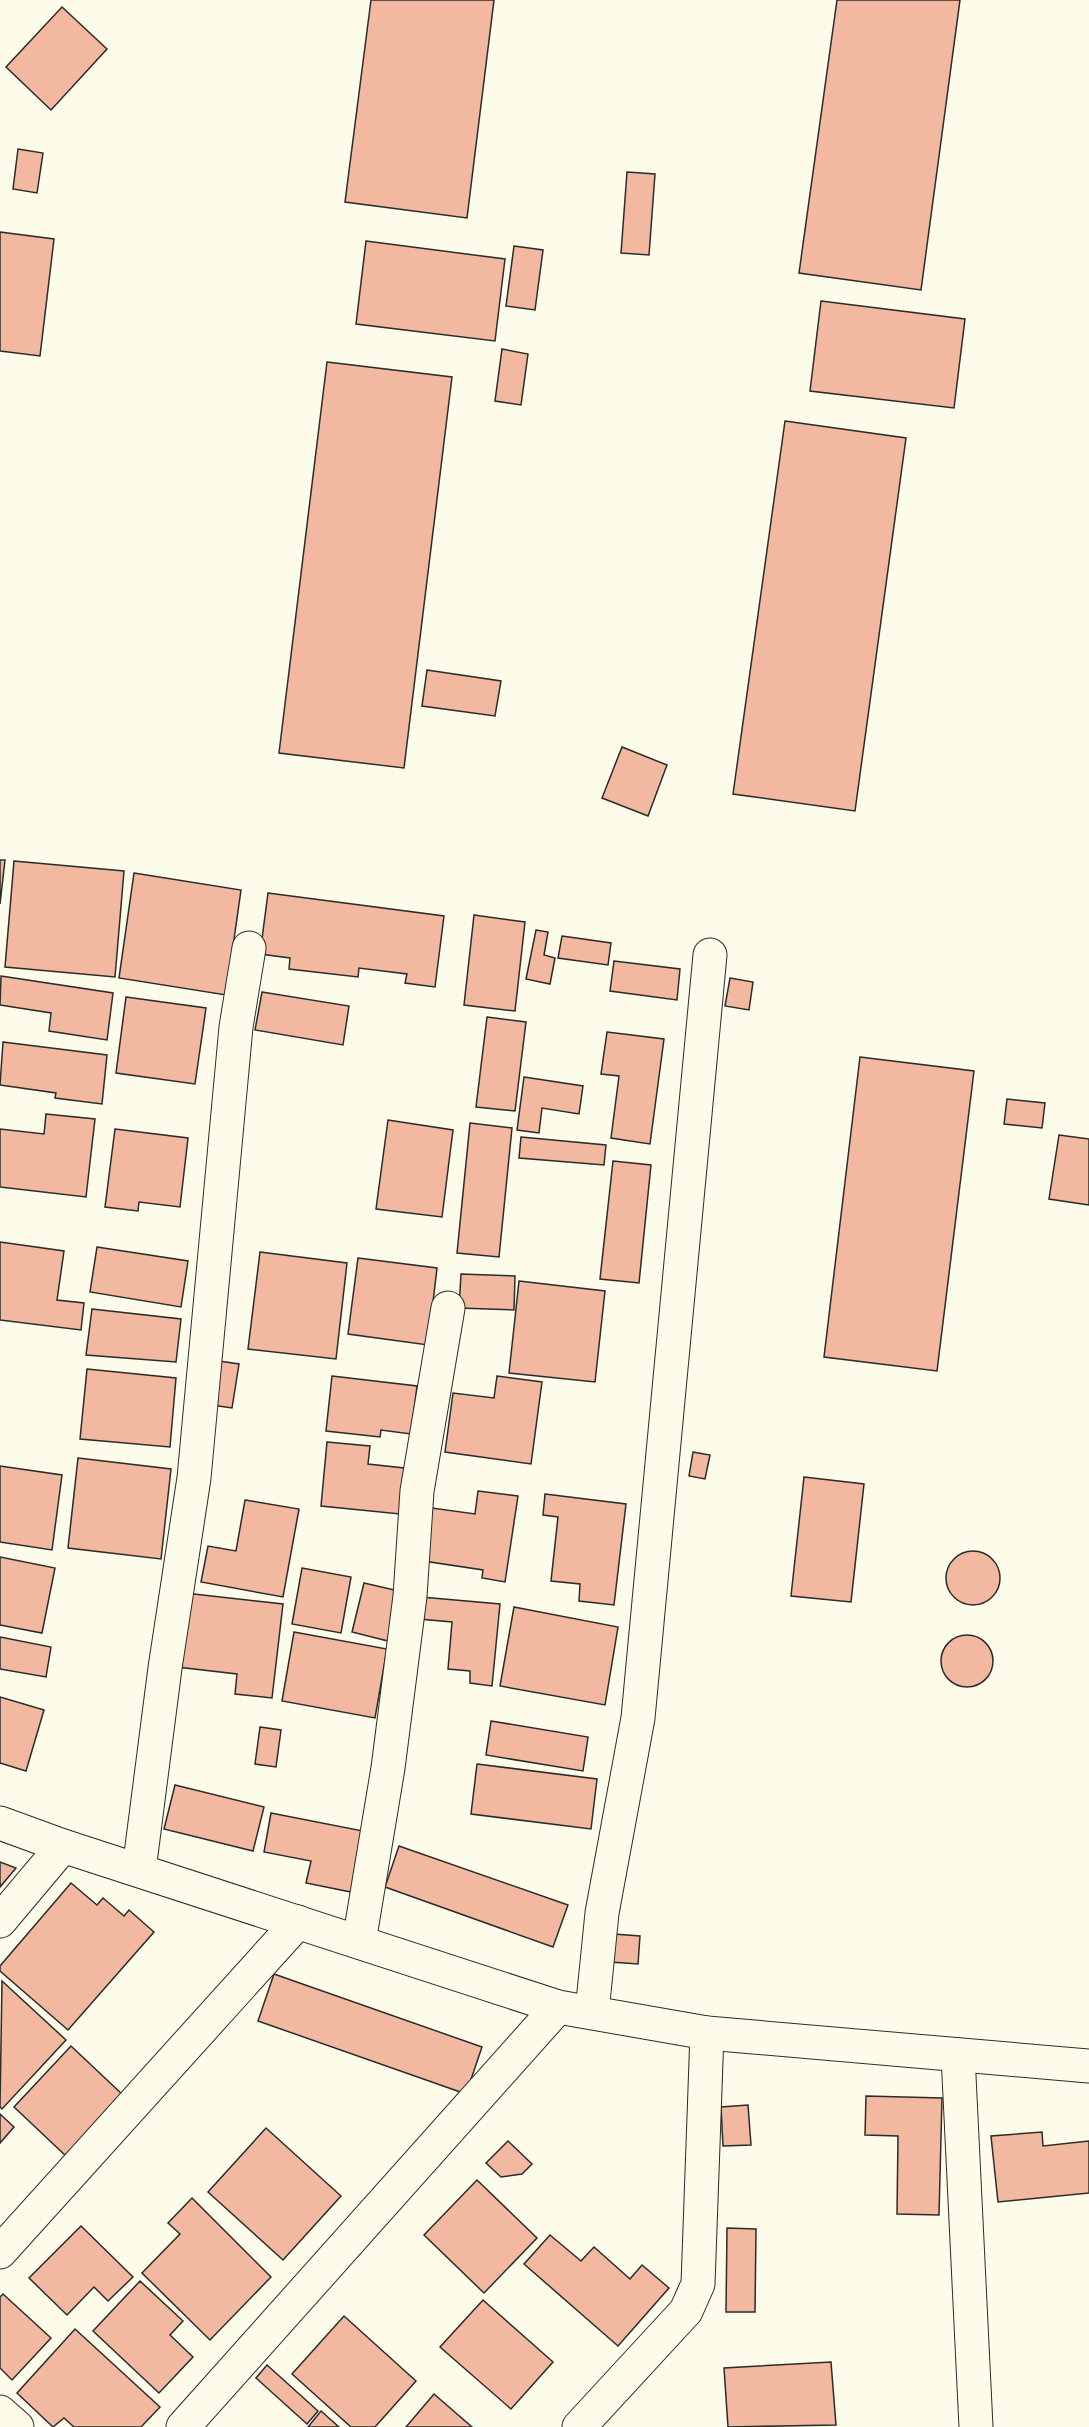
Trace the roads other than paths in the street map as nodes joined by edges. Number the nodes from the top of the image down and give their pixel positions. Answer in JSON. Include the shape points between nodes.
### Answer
{"nodes":[{"id":1,"x":249,"y":948,"type":"dead end"},
{"id":2,"x":710,"y":955,"type":"dead end"},
{"id":3,"x":448,"y":1308,"type":"dead end"},
{"id":4,"x":0,"y":1823,"type":"edge"},
{"id":5,"x":63,"y":1846,"type":"junction"},
{"id":6,"x":139,"y":1870,"type":"junction"},
{"id":7,"x":0,"y":1921,"type":"edge"},
{"id":8,"x":298,"y":1922,"type":"junction"},
{"id":9,"x":360,"y":1941,"type":"junction"},
{"id":10,"x":558,"y":2007,"type":"junction"},
{"id":11,"x":592,"y":2012,"type":"junction"},
{"id":12,"x":707,"y":2033,"type":"junction"},
{"id":13,"x":958,"y":2055,"type":"junction"},
{"id":14,"x":1089,"y":2066,"type":"edge"},
{"id":15,"x":0,"y":2252,"type":"edge"},
{"id":16,"x":0,"y":2412,"type":"edge"},
{"id":17,"x":17,"y":2427,"type":"edge"},
{"id":18,"x":183,"y":2427,"type":"edge"},
{"id":19,"x":579,"y":2427,"type":"edge"},
{"id":20,"x":976,"y":2427,"type":"edge"}],
"edges":[{"from":1,"to":6,"type":"street","via":[[236,1027],[194,1478]]},
{"from":2,"to":11,"type":"street","via":[[638,1718],[602,1913]]},
{"from":3,"to":9,"type":"street","via":[[417,1491],[410,1596]]},
{"from":4,"to":5,"type":"street"},
{"from":5,"to":6,"type":"street"},
{"from":5,"to":7,"type":"street"},
{"from":6,"to":8,"type":"street"},
{"from":8,"to":9,"type":"street"},
{"from":8,"to":15,"type":"street"},
{"from":9,"to":10,"type":"street"},
{"from":10,"to":11,"type":"street"},
{"from":10,"to":18,"type":"street"},
{"from":11,"to":12,"type":"street"},
{"from":12,"to":13,"type":"street"},
{"from":12,"to":19,"type":"street","via":[[698,2284],[686,2311]]},
{"from":13,"to":14,"type":"street"},
{"from":13,"to":20,"type":"street"},
{"from":16,"to":17,"type":"street"}]}
